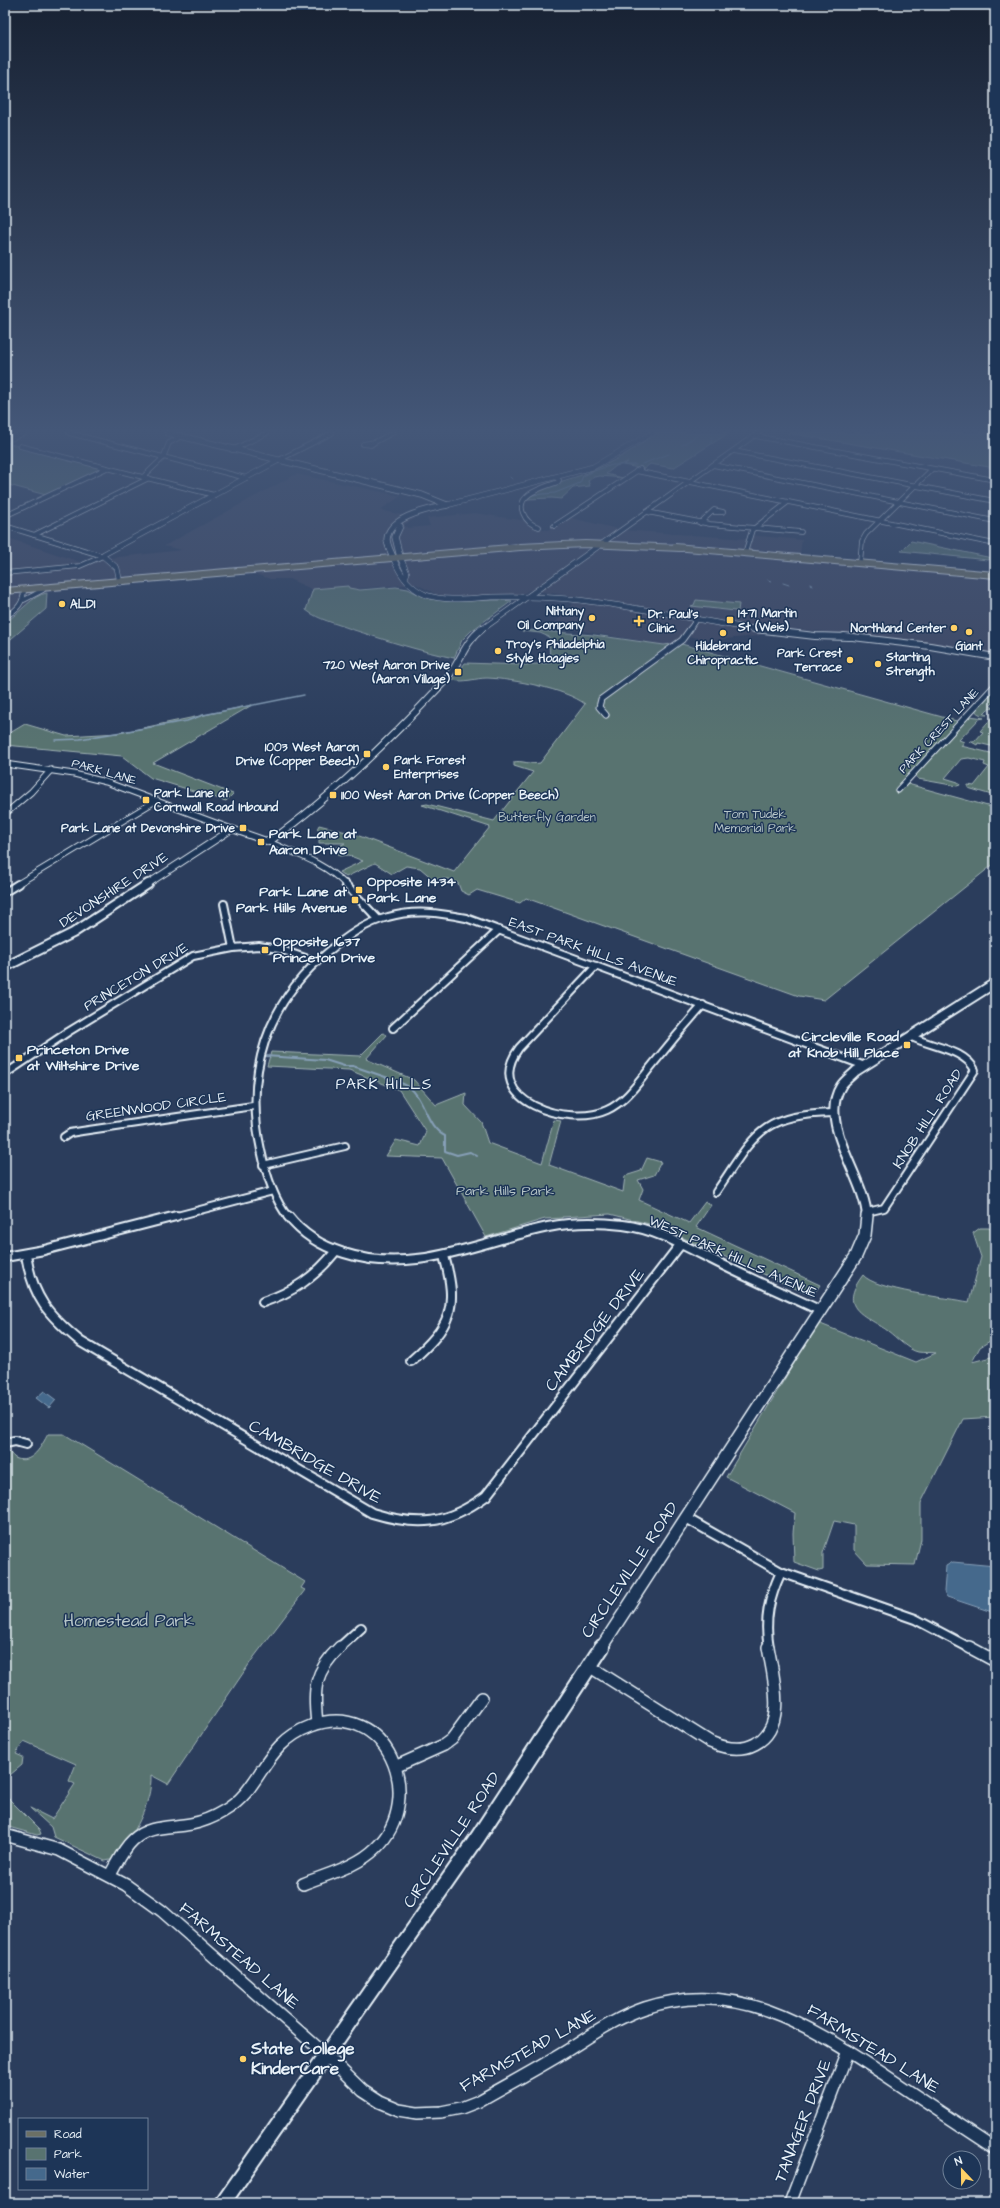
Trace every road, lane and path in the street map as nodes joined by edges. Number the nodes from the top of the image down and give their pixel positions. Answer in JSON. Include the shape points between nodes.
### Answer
{"nodes":[{"id":1,"x":40,"y":536,"type":"edge"},
{"id":2,"x":137,"y":536,"type":"edge"},
{"id":3,"x":388,"y":536,"type":"edge"},
{"id":4,"x":395,"y":536,"type":"edge"},
{"id":5,"x":613,"y":536,"type":"edge"},
{"id":6,"x":749,"y":536,"type":"edge"},
{"id":7,"x":865,"y":536,"type":"edge"},
{"id":8,"x":955,"y":536,"type":"edge"},
{"id":9,"x":995,"y":544,"type":"edge"},
{"id":10,"x":600,"y":545,"type":"junction"},
{"id":11,"x":745,"y":553,"type":"junction"},
{"id":12,"x":103,"y":556,"type":"junction"},
{"id":13,"x":393,"y":557,"type":"junction"},
{"id":14,"x":400,"y":557,"type":"junction"},
{"id":15,"x":860,"y":563,"type":"junction"},
{"id":16,"x":5,"y":573,"type":"edge"},
{"id":17,"x":995,"y":575,"type":"edge"},
{"id":18,"x":405,"y":578,"type":"junction"},
{"id":19,"x":120,"y":582,"type":"junction"},
{"id":20,"x":540,"y":587,"type":"junction"},
{"id":21,"x":43,"y":590,"type":"junction"},
{"id":22,"x":24,"y":591,"type":"junction"},
{"id":23,"x":5,"y":592,"type":"edge"},
{"id":24,"x":504,"y":597,"type":"junction"},
{"id":25,"x":526,"y":597,"type":"junction"},
{"id":26,"x":550,"y":598,"type":"junction"},
{"id":27,"x":24,"y":600,"type":"junction"},
{"id":28,"x":515,"y":605,"type":"junction"},
{"id":29,"x":12,"y":613,"type":"junction"},
{"id":30,"x":5,"y":614,"type":"edge"},
{"id":31,"x":5,"y":617,"type":"edge"},
{"id":32,"x":697,"y":618,"type":"junction"},
{"id":33,"x":995,"y":658,"type":"edge"},
{"id":34,"x":995,"y":685,"type":"edge"},
{"id":35,"x":606,"y":715,"type":"dead end"},
{"id":36,"x":5,"y":764,"type":"edge"},
{"id":37,"x":51,"y":770,"type":"junction"},
{"id":38,"x":898,"y":790,"type":"dead end"},
{"id":39,"x":156,"y":800,"type":"junction"},
{"id":40,"x":5,"y":814,"type":"edge"},
{"id":41,"x":232,"y":829,"type":"junction"},
{"id":42,"x":269,"y":842,"type":"junction"},
{"id":43,"x":5,"y":892,"type":"edge"},
{"id":44,"x":224,"y":904,"type":"dead end"},
{"id":45,"x":378,"y":919,"type":"junction"},
{"id":46,"x":499,"y":930,"type":"junction"},
{"id":47,"x":233,"y":948,"type":"junction"},
{"id":48,"x":317,"y":962,"type":"junction"},
{"id":49,"x":596,"y":966,"type":"junction"},
{"id":50,"x":5,"y":967,"type":"edge"},
{"id":51,"x":995,"y":984,"type":"edge"},
{"id":52,"x":702,"y":1005,"type":"junction"},
{"id":53,"x":393,"y":1028,"type":"dead end"},
{"id":54,"x":912,"y":1037,"type":"junction"},
{"id":55,"x":865,"y":1066,"type":"junction"},
{"id":56,"x":8,"y":1067,"type":"edge"},
{"id":57,"x":5,"y":1074,"type":"edge"},
{"id":58,"x":253,"y":1106,"type":"junction"},
{"id":59,"x":833,"y":1113,"type":"junction"},
{"id":60,"x":64,"y":1137,"type":"dead end"},
{"id":61,"x":346,"y":1146,"type":"dead end"},
{"id":62,"x":263,"y":1165,"type":"junction"},
{"id":63,"x":272,"y":1191,"type":"junction"},
{"id":64,"x":716,"y":1192,"type":"dead end"},
{"id":65,"x":867,"y":1212,"type":"junction"},
{"id":66,"x":680,"y":1245,"type":"junction"},
{"id":67,"x":335,"y":1252,"type":"junction"},
{"id":68,"x":26,"y":1255,"type":"junction"},
{"id":69,"x":444,"y":1256,"type":"junction"},
{"id":70,"x":5,"y":1257,"type":"edge"},
{"id":71,"x":263,"y":1302,"type":"dead end"},
{"id":72,"x":819,"y":1310,"type":"junction"},
{"id":73,"x":411,"y":1361,"type":"dead end"},
{"id":74,"x":5,"y":1443,"type":"edge"},
{"id":75,"x":26,"y":1444,"type":"dead end"},
{"id":76,"x":686,"y":1518,"type":"junction"},
{"id":77,"x":781,"y":1572,"type":"junction"},
{"id":78,"x":361,"y":1628,"type":"dead end"},
{"id":79,"x":995,"y":1660,"type":"edge"},
{"id":80,"x":588,"y":1666,"type":"junction"},
{"id":81,"x":482,"y":1698,"type":"dead end"},
{"id":82,"x":317,"y":1723,"type":"junction"},
{"id":83,"x":397,"y":1766,"type":"junction"},
{"id":84,"x":5,"y":1835,"type":"edge"},
{"id":85,"x":110,"y":1875,"type":"junction"},
{"id":86,"x":304,"y":1884,"type":"dead end"},
{"id":87,"x":848,"y":2051,"type":"junction"},
{"id":88,"x":326,"y":2055,"type":"junction"},
{"id":89,"x":995,"y":2148,"type":"edge"},
{"id":90,"x":223,"y":2203,"type":"edge"},
{"id":91,"x":790,"y":2203,"type":"edge"}],
"edges":[{"from":1,"to":12,"type":"street"},
{"from":2,"to":12,"type":"street"},
{"from":3,"to":13,"type":"main road","via":[[387,540]]},
{"from":4,"to":14,"type":"main road"},
{"from":5,"to":10,"type":"street"},
{"from":6,"to":11,"type":"street"},
{"from":7,"to":15,"type":"street"},
{"from":8,"to":9,"type":"street"},
{"from":10,"to":11,"type":"main road"},
{"from":10,"to":14,"type":"main road","via":[[520,546]]},
{"from":10,"to":20,"type":"street"},
{"from":11,"to":15,"type":"main road"},
{"from":12,"to":16,"type":"street","via":[[80,566]]},
{"from":12,"to":19,"type":"street","via":[[117,568]]},
{"from":13,"to":14,"type":"main road"},
{"from":13,"to":18,"type":"street","via":[[400,574]]},
{"from":13,"to":19,"type":"main road"},
{"from":14,"to":18,"type":"street","via":[[407,573]]},
{"from":15,"to":17,"type":"main road"},
{"from":18,"to":24,"type":"street","via":[[416,590],[437,598]]},
{"from":19,"to":21,"type":"main road"},
{"from":19,"to":22,"type":"main road"},
{"from":20,"to":25,"type":"street"},
{"from":20,"to":26,"type":"street","via":[[539,595]]},
{"from":21,"to":22,"type":"main road"},
{"from":21,"to":27,"type":"street"},
{"from":22,"to":23,"type":"main road"},
{"from":22,"to":27,"type":"street"},
{"from":24,"to":25,"type":"street"},
{"from":24,"to":28,"type":"street","via":[[514,600]]},
{"from":25,"to":26,"type":"street"},
{"from":25,"to":28,"type":"street"},
{"from":26,"to":32,"type":"street"},
{"from":27,"to":29,"type":"street"},
{"from":28,"to":42,"type":"street","via":[[472,636],[449,677],[374,753],[320,804]]},
{"from":29,"to":30,"type":"street"},
{"from":29,"to":31,"type":"street"},
{"from":32,"to":33,"type":"street","via":[[762,628],[918,645]]},
{"from":32,"to":35,"type":"street","via":[[682,640],[601,699],[599,707]]},
{"from":34,"to":38,"type":"street","name":"PARK CREST LANE"},
{"from":36,"to":37,"type":"street","name":"PARK LANE"},
{"from":37,"to":39,"type":"street","name":"PARK LANE","via":[[100,780]]},
{"from":37,"to":40,"type":"street","via":[[26,797]]},
{"from":39,"to":41,"type":"street","name":"PARK LANE"},
{"from":39,"to":43,"type":"street"},
{"from":41,"to":42,"type":"street","name":"PARK LANE"},
{"from":41,"to":50,"type":"street","name":"DEVONSHIRE DRIVE","via":[[74,932]]},
{"from":42,"to":45,"type":"street","name":"PARK LANE","via":[[314,861],[336,875]]},
{"from":44,"to":47,"type":"street"},
{"from":45,"to":46,"type":"street","name":"EAST PARK HILLS AVENUE","via":[[408,913],[438,913],[466,918]]},
{"from":45,"to":48,"type":"street","name":"EAST PARK HILLS AVENUE","via":[[352,932]]},
{"from":46,"to":49,"type":"street","name":"EAST PARK HILLS AVENUE"},
{"from":46,"to":53,"type":"street"},
{"from":47,"to":48,"type":"street","name":"PRINCETON DRIVE","via":[[267,947],[291,952]]},
{"from":47,"to":56,"type":"street","name":"PRINCETON DRIVE","via":[[185,959]]},
{"from":48,"to":58,"type":"street","name":"WEST PARK HILLS AVENUE","via":[[283,1002],[265,1039],[260,1053]]},
{"from":49,"to":52,"type":"street","name":"EAST PARK HILLS AVENUE"},
{"from":49,"to":52,"type":"street","via":[[519,1048],[510,1062],[509,1076],[512,1086],[528,1102],[548,1112],[570,1116],[595,1114],[624,1099]]},
{"from":51,"to":54,"type":"street","name":"CIRCLEVILLE ROAD"},
{"from":52,"to":55,"type":"street","name":"EAST PARK HILLS AVENUE"},
{"from":54,"to":55,"type":"street","name":"CIRCLEVILLE ROAD"},
{"from":54,"to":65,"type":"street","name":"KNOB HILL ROAD","via":[[960,1056],[972,1064],[975,1070],[884,1208]]},
{"from":55,"to":59,"type":"street","name":"CIRCLEVILLE ROAD","via":[[849,1076],[839,1087],[834,1098]]},
{"from":56,"to":57,"type":"street","name":"PRINCETON DRIVE"},
{"from":58,"to":60,"type":"street","name":"GREENWOOD CIRCLE","via":[[82,1131]]},
{"from":58,"to":62,"type":"street","name":"WEST PARK HILLS AVENUE"},
{"from":59,"to":64,"type":"street","via":[[794,1114],[766,1125],[756,1135]]},
{"from":59,"to":65,"type":"street","name":"CIRCLEVILLE ROAD"},
{"from":61,"to":62,"type":"street"},
{"from":62,"to":63,"type":"street","name":"WEST PARK HILLS AVENUE"},
{"from":63,"to":67,"type":"street","name":"WEST PARK HILLS AVENUE","via":[[290,1222],[311,1240]]},
{"from":63,"to":68,"type":"street"},
{"from":65,"to":72,"type":"street","name":"CIRCLEVILLE ROAD","via":[[866,1233],[860,1248]]},
{"from":66,"to":68,"type":"street","name":"CAMBRIDGE DRIVE","via":[[486,1496],[458,1515],[424,1524],[396,1522],[372,1513],[81,1342],[51,1317],[40,1303],[29,1278]]},
{"from":66,"to":69,"type":"street","name":"WEST PARK HILLS AVENUE","via":[[639,1228],[593,1222],[546,1227]]},
{"from":66,"to":72,"type":"street","name":"WEST PARK HILLS AVENUE"},
{"from":67,"to":69,"type":"street","name":"WEST PARK HILLS AVENUE","via":[[380,1262],[416,1261]]},
{"from":67,"to":71,"type":"street","via":[[312,1279],[281,1296]]},
{"from":68,"to":70,"type":"street"},
{"from":69,"to":73,"type":"street","via":[[454,1287],[452,1310],[438,1335]]},
{"from":72,"to":76,"type":"street","name":"CIRCLEVILLE ROAD"},
{"from":74,"to":75,"type":"street","via":[[14,1441]]},
{"from":76,"to":77,"type":"street"},
{"from":76,"to":80,"type":"street","name":"CIRCLEVILLE ROAD"},
{"from":77,"to":79,"type":"street","via":[[915,1619]]},
{"from":77,"to":80,"type":"street","via":[[768,1602],[766,1622],[776,1712],[769,1732],[753,1745],[730,1749],[710,1742]]},
{"from":78,"to":82,"type":"street","via":[[328,1660],[319,1674],[314,1692]]},
{"from":80,"to":88,"type":"street","name":"CIRCLEVILLE ROAD","via":[[478,1837]]},
{"from":81,"to":83,"type":"street","via":[[452,1739]]},
{"from":82,"to":83,"type":"street","via":[[340,1721],[362,1727],[381,1741]]},
{"from":82,"to":85,"type":"street","via":[[285,1740],[243,1796],[228,1809],[210,1819],[192,1824],[145,1830],[132,1841]]},
{"from":83,"to":86,"type":"street","via":[[401,1782],[399,1809],[386,1837],[364,1858]]},
{"from":84,"to":85,"type":"street","name":"FARMSTEAD LANE","via":[[59,1850]]},
{"from":85,"to":88,"type":"street","name":"FARMSTEAD LANE","via":[[162,1911]]},
{"from":87,"to":88,"type":"street","name":"FARMSTEAD LANE","via":[[796,2020],[753,2005],[723,1999],[670,2002],[625,2016],[461,2108],[417,2113],[399,2110],[380,2102],[363,2091]]},
{"from":87,"to":89,"type":"street","name":"FARMSTEAD LANE"},
{"from":87,"to":91,"type":"street","name":"TANAGER DRIVE"},
{"from":88,"to":90,"type":"street","name":"CIRCLEVILLE ROAD"}]}
